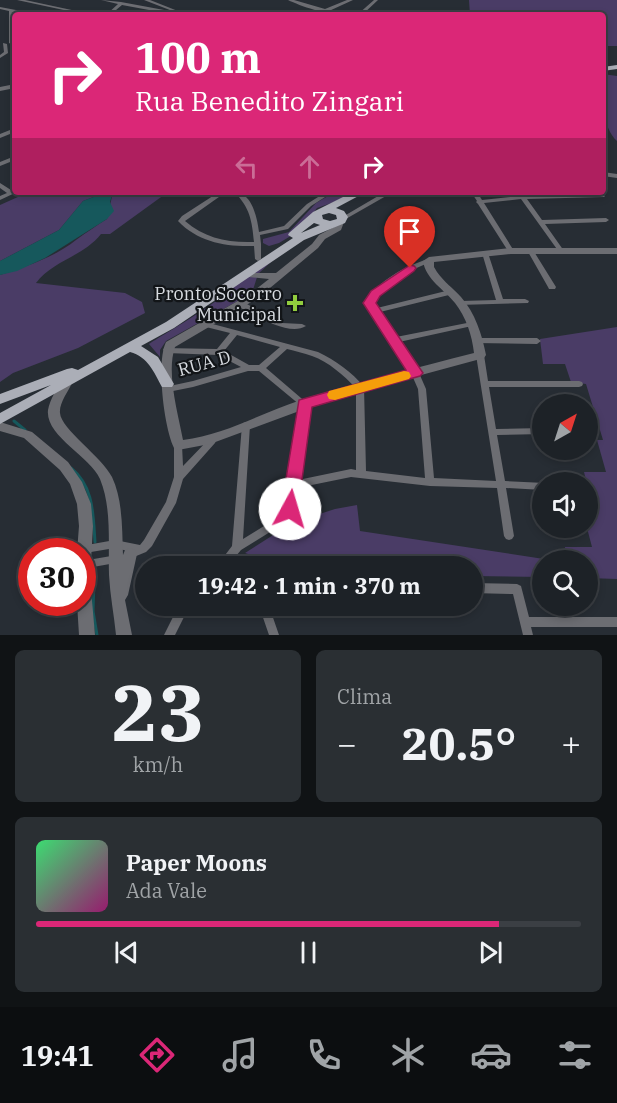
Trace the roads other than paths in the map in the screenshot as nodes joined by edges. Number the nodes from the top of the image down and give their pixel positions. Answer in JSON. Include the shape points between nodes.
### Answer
{"nodes":[{"id":1,"x":19,"y":0,"type":"edge"},
{"id":2,"x":103,"y":0,"type":"edge"},
{"id":3,"x":146,"y":0,"type":"edge"},
{"id":4,"x":290,"y":0,"type":"edge"},
{"id":5,"x":351,"y":0,"type":"edge"},
{"id":6,"x":376,"y":0,"type":"edge"},
{"id":7,"x":122,"y":2,"type":"edge"},
{"id":8,"x":0,"y":8,"type":"edge"},
{"id":9,"x":11,"y":10,"type":"junction"},
{"id":10,"x":325,"y":11,"type":"junction"},
{"id":11,"x":21,"y":12,"type":"edge"},
{"id":12,"x":78,"y":12,"type":"edge"},
{"id":13,"x":169,"y":12,"type":"edge"},
{"id":14,"x":173,"y":12,"type":"edge"},
{"id":15,"x":328,"y":12,"type":"edge"},
{"id":16,"x":362,"y":12,"type":"edge"},
{"id":17,"x":12,"y":31,"type":"edge"},
{"id":18,"x":8,"y":44,"type":"edge"},
{"id":19,"x":0,"y":57,"type":"edge"},
{"id":20,"x":218,"y":195,"type":"edge"},
{"id":21,"x":242,"y":195,"type":"edge"},
{"id":22,"x":325,"y":195,"type":"edge"},
{"id":23,"x":354,"y":195,"type":"edge"},
{"id":24,"x":357,"y":195,"type":"edge"},
{"id":25,"x":384,"y":195,"type":"edge"},
{"id":26,"x":476,"y":195,"type":"edge"},
{"id":27,"x":516,"y":195,"type":"edge"},
{"id":28,"x":522,"y":195,"type":"edge"},
{"id":29,"x":562,"y":195,"type":"edge"},
{"id":30,"x":602,"y":196,"type":"dead end"},
{"id":31,"x":479,"y":202,"type":"junction"},
{"id":32,"x":320,"y":213,"type":"junction"},
{"id":33,"x":606,"y":220,"type":"dead end"},
{"id":34,"x":338,"y":221,"type":"junction"},
{"id":35,"x":541,"y":222,"type":"junction"},
{"id":36,"x":258,"y":234,"type":"junction"},
{"id":37,"x":258,"y":244,"type":"junction"},
{"id":38,"x":511,"y":250,"type":"junction"},
{"id":39,"x":530,"y":250,"type":"junction"},
{"id":40,"x":561,"y":251,"type":"junction"},
{"id":41,"x":617,"y":251,"type":"edge"},
{"id":42,"x":485,"y":253,"type":"junction"},
{"id":43,"x":258,"y":259,"type":"junction"},
{"id":44,"x":428,"y":261,"type":"junction"},
{"id":45,"x":250,"y":274,"type":"junction"},
{"id":46,"x":275,"y":278,"type":"junction"},
{"id":47,"x":552,"y":287,"type":"dead end"},
{"id":48,"x":450,"y":292,"type":"junction"},
{"id":49,"x":500,"y":301,"type":"junction"},
{"id":50,"x":525,"y":301,"type":"dead end"},
{"id":51,"x":461,"y":303,"type":"junction"},
{"id":52,"x":242,"y":305,"type":"junction"},
{"id":53,"x":374,"y":311,"type":"junction"},
{"id":54,"x":205,"y":324,"type":"junction"},
{"id":55,"x":472,"y":324,"type":"junction"},
{"id":56,"x":302,"y":326,"type":"dead end"},
{"id":57,"x":235,"y":333,"type":"junction"},
{"id":58,"x":394,"y":340,"type":"junction"},
{"id":59,"x":537,"y":340,"type":"dead end"},
{"id":60,"x":478,"y":341,"type":"junction"},
{"id":61,"x":286,"y":346,"type":"junction"},
{"id":62,"x":130,"y":348,"type":"junction"},
{"id":63,"x":167,"y":350,"type":"junction"},
{"id":64,"x":219,"y":352,"type":"junction"},
{"id":65,"x":480,"y":355,"type":"junction"},
{"id":66,"x":248,"y":368,"type":"junction"},
{"id":67,"x":261,"y":368,"type":"junction"},
{"id":68,"x":415,"y":373,"type":"junction"},
{"id":69,"x":66,"y":383,"type":"junction"},
{"id":70,"x":485,"y":384,"type":"junction"},
{"id":71,"x":579,"y":384,"type":"dead end"},
{"id":72,"x":167,"y":386,"type":"junction"},
{"id":73,"x":360,"y":387,"type":"junction"},
{"id":74,"x":0,"y":399,"type":"edge"},
{"id":75,"x":304,"y":404,"type":"junction"},
{"id":76,"x":0,"y":419,"type":"edge"},
{"id":77,"x":246,"y":425,"type":"junction"},
{"id":78,"x":0,"y":426,"type":"edge"},
{"id":79,"x":532,"y":431,"type":"edge"},
{"id":80,"x":493,"y":432,"type":"junction"},
{"id":81,"x":212,"y":441,"type":"junction"},
{"id":82,"x":178,"y":445,"type":"junction"},
{"id":83,"x":361,"y":474,"type":"junction"},
{"id":84,"x":179,"y":477,"type":"junction"},
{"id":85,"x":430,"y":482,"type":"junction"},
{"id":86,"x":292,"y":485,"type":"junction"},
{"id":87,"x":502,"y":485,"type":"junction"},
{"id":88,"x":532,"y":486,"type":"edge"},
{"id":89,"x":508,"y":536,"type":"dead end"},
{"id":90,"x":85,"y":538,"type":"edge"},
{"id":91,"x":115,"y":544,"type":"junction"},
{"id":92,"x":96,"y":547,"type":"edge"},
{"id":93,"x":237,"y":547,"type":"junction"},
{"id":94,"x":136,"y":552,"type":"junction"},
{"id":95,"x":230,"y":556,"type":"edge"},
{"id":96,"x":116,"y":559,"type":"junction"},
{"id":97,"x":96,"y":563,"type":"edge"},
{"id":98,"x":483,"y":588,"type":"edge"},
{"id":99,"x":119,"y":604,"type":"junction"},
{"id":100,"x":85,"y":616,"type":"edge"},
{"id":101,"x":181,"y":616,"type":"edge"},
{"id":102,"x":267,"y":616,"type":"edge"},
{"id":103,"x":525,"y":622,"type":"junction"},
{"id":104,"x":617,"y":622,"type":"edge"},
{"id":105,"x":87,"y":635,"type":"edge"},
{"id":106,"x":124,"y":635,"type":"edge"},
{"id":107,"x":169,"y":635,"type":"edge"},
{"id":108,"x":274,"y":635,"type":"edge"},
{"id":109,"x":528,"y":635,"type":"edge"}],
"edges":[{"from":1,"to":12,"type":"street"},
{"from":2,"to":7,"type":"street"},
{"from":3,"to":14,"type":"street"},
{"from":4,"to":10,"type":"street"},
{"from":5,"to":10,"type":"street"},
{"from":6,"to":16,"type":"street"},
{"from":7,"to":13,"type":"street"},
{"from":8,"to":9,"type":"street"},
{"from":9,"to":11,"type":"street"},
{"from":9,"to":17,"type":"street"},
{"from":10,"to":15,"type":"street"},
{"from":17,"to":18,"type":"street"},
{"from":18,"to":19,"type":"street","via":[[6,53]]},
{"from":20,"to":37,"type":"street","via":[[181,221],[219,244]]},
{"from":21,"to":36,"type":"street"},
{"from":22,"to":36,"type":"street","via":[[286,228]]},
{"from":23,"to":32,"type":"main road"},
{"from":24,"to":34,"type":"main road"},
{"from":25,"to":34,"type":"street"},
{"from":26,"to":31,"type":"street"},
{"from":27,"to":31,"type":"street"},
{"from":28,"to":35,"type":"street"},
{"from":29,"to":30,"type":"street"},
{"from":31,"to":38,"type":"street"},
{"from":32,"to":34,"type":"main road","via":[[337,211]]},
{"from":32,"to":34,"type":"main road","via":[[318,221]]},
{"from":32,"to":43,"type":"main road"},
{"from":33,"to":35,"type":"street"},
{"from":34,"to":45,"type":"main road","via":[[300,238]]},
{"from":34,"to":46,"type":"street","via":[[338,228]]},
{"from":35,"to":40,"type":"street"},
{"from":36,"to":37,"type":"street"},
{"from":37,"to":43,"type":"street"},
{"from":38,"to":39,"type":"street"},
{"from":38,"to":42,"type":"street"},
{"from":39,"to":40,"type":"street"},
{"from":39,"to":47,"type":"street"},
{"from":40,"to":41,"type":"street"},
{"from":42,"to":44,"type":"street"},
{"from":42,"to":49,"type":"street"},
{"from":43,"to":74,"type":"main road","via":[[136,338],[75,370]]},
{"from":44,"to":48,"type":"street","via":[[429,269]]},
{"from":44,"to":53,"type":"street","via":[[403,273],[375,294],[370,303]]},
{"from":45,"to":46,"type":"street"},
{"from":45,"to":62,"type":"main road"},
{"from":46,"to":52,"type":"street"},
{"from":48,"to":51,"type":"street"},
{"from":48,"to":53,"type":"street"},
{"from":49,"to":50,"type":"street"},
{"from":49,"to":51,"type":"street"},
{"from":51,"to":55,"type":"street"},
{"from":52,"to":54,"type":"street"},
{"from":52,"to":56,"type":"street","via":[[281,325]]},
{"from":53,"to":58,"type":"street"},
{"from":54,"to":57,"type":"street"},
{"from":54,"to":63,"type":"street","via":[[173,342]]},
{"from":55,"to":58,"type":"street"},
{"from":55,"to":60,"type":"street"},
{"from":57,"to":61,"type":"street"},
{"from":57,"to":64,"type":"street"},
{"from":58,"to":68,"type":"street"},
{"from":59,"to":60,"type":"street"},
{"from":60,"to":65,"type":"street"},
{"from":61,"to":67,"type":"street"},
{"from":61,"to":73,"type":"street","via":[[328,360]]},
{"from":62,"to":69,"type":"main road"},
{"from":62,"to":72,"type":"main road","via":[[152,357]]},
{"from":63,"to":64,"type":"street"},
{"from":63,"to":72,"type":"street"},
{"from":64,"to":66,"type":"street"},
{"from":65,"to":68,"type":"street"},
{"from":65,"to":70,"type":"street"},
{"from":66,"to":67,"type":"street"},
{"from":66,"to":72,"type":"street","name":"RUA D"},
{"from":67,"to":75,"type":"street"},
{"from":68,"to":73,"type":"street"},
{"from":68,"to":85,"type":"street","via":[[422,389]]},
{"from":69,"to":76,"type":"main road"},
{"from":69,"to":91,"type":"street","via":[[56,404],[56,424],[93,458],[106,477],[113,504]]},
{"from":70,"to":71,"type":"street"},
{"from":70,"to":80,"type":"street"},
{"from":72,"to":82,"type":"street"},
{"from":73,"to":75,"type":"street"},
{"from":73,"to":83,"type":"street"},
{"from":75,"to":77,"type":"street"},
{"from":75,"to":86,"type":"street"},
{"from":77,"to":81,"type":"street"},
{"from":77,"to":93,"type":"street"},
{"from":78,"to":90,"type":"street","via":[[28,435],[64,466],[76,482],[84,504]]},
{"from":79,"to":80,"type":"street"},
{"from":80,"to":87,"type":"street"},
{"from":81,"to":82,"type":"street"},
{"from":81,"to":84,"type":"street"},
{"from":82,"to":84,"type":"street"},
{"from":83,"to":85,"type":"street"},
{"from":83,"to":86,"type":"street","via":[[339,473]]},
{"from":84,"to":94,"type":"street","via":[[171,503],[155,532]]},
{"from":85,"to":87,"type":"street"},
{"from":86,"to":93,"type":"street","via":[[286,515]]},
{"from":87,"to":88,"type":"street"},
{"from":87,"to":89,"type":"street"},
{"from":91,"to":92,"type":"street"},
{"from":91,"to":94,"type":"street"},
{"from":91,"to":96,"type":"street"},
{"from":93,"to":95,"type":"street"},
{"from":94,"to":96,"type":"street"},
{"from":94,"to":99,"type":"street"},
{"from":96,"to":97,"type":"street"},
{"from":96,"to":99,"type":"street"},
{"from":98,"to":103,"type":"street","via":[[517,589]]},
{"from":99,"to":106,"type":"street"},
{"from":100,"to":105,"type":"street"},
{"from":101,"to":107,"type":"street"},
{"from":102,"to":108,"type":"street"},
{"from":103,"to":104,"type":"street"},
{"from":103,"to":109,"type":"street"}]}
